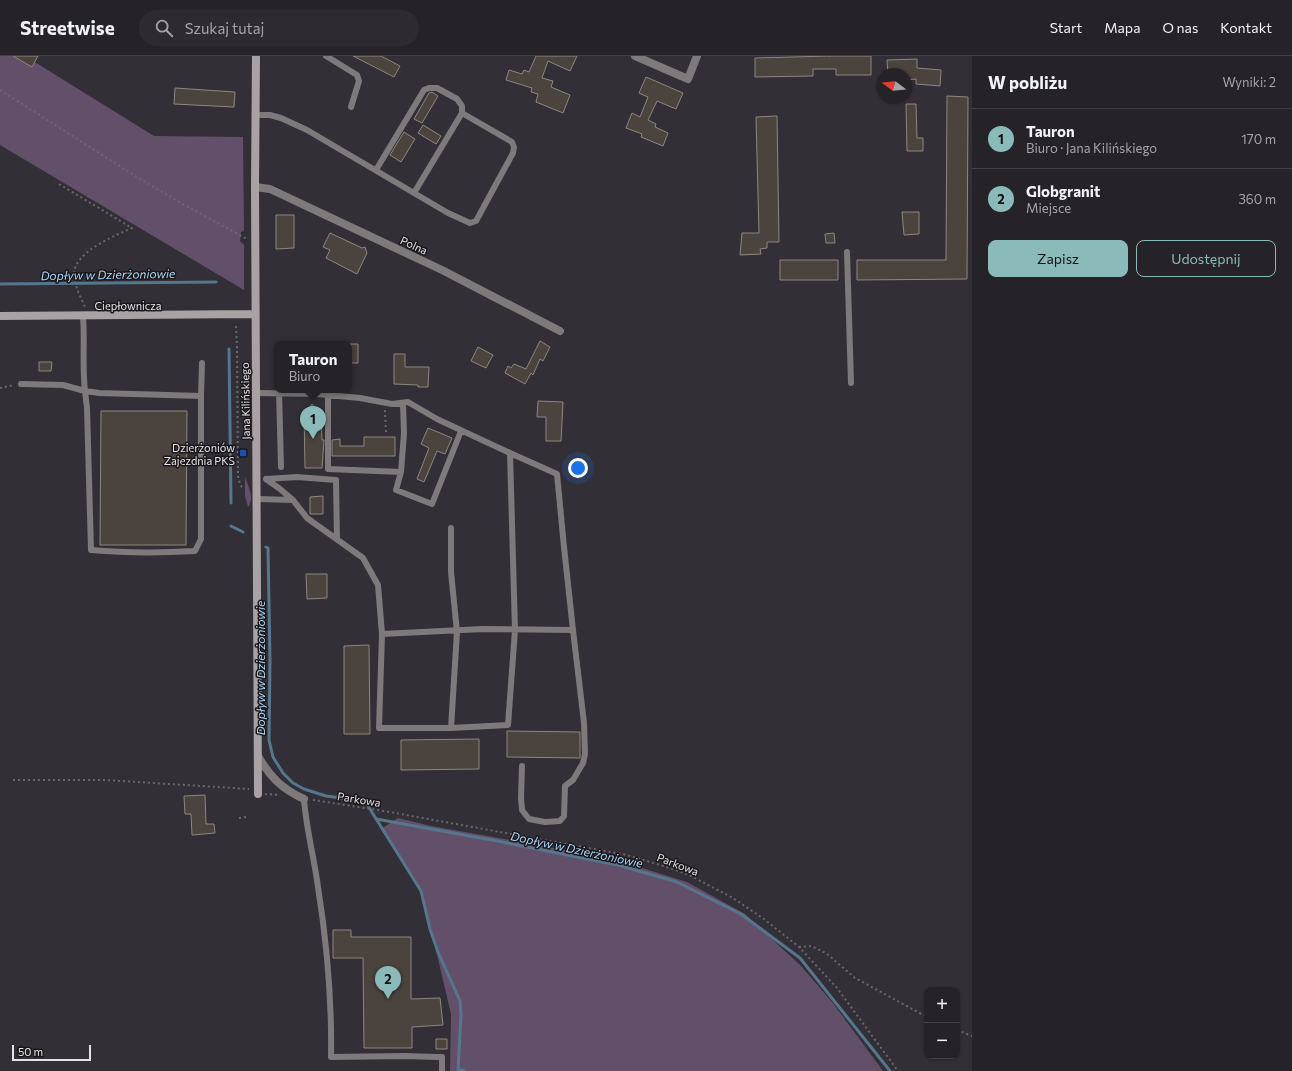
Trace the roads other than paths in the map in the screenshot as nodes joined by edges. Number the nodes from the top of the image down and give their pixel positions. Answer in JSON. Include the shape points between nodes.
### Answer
{"nodes":[{"id":1,"x":256,"y":56,"type":"edge"},
{"id":2,"x":326,"y":56,"type":"edge"},
{"id":3,"x":635,"y":56,"type":"edge"},
{"id":4,"x":697,"y":56,"type":"edge"},
{"id":5,"x":351,"y":107,"type":"dead end"},
{"id":6,"x":462,"y":112,"type":"junction"},
{"id":7,"x":255,"y":115,"type":"junction"},
{"id":8,"x":376,"y":170,"type":"junction"},
{"id":9,"x":255,"y":187,"type":"junction"},
{"id":10,"x":414,"y":193,"type":"junction"},
{"id":11,"x":847,"y":252,"type":"dead end"},
{"id":12,"x":255,"y":314,"type":"junction"},
{"id":13,"x":0,"y":316,"type":"edge"},
{"id":14,"x":86,"y":316,"type":"junction"},
{"id":15,"x":560,"y":331,"type":"dead end"},
{"id":16,"x":202,"y":363,"type":"dead end"},
{"id":17,"x":851,"y":383,"type":"dead end"},
{"id":18,"x":21,"y":384,"type":"road end"},
{"id":19,"x":85,"y":391,"type":"junction"},
{"id":20,"x":274,"y":391,"type":"edge"},
{"id":21,"x":257,"y":393,"type":"junction"},
{"id":22,"x":279,"y":393,"type":"edge"},
{"id":23,"x":304,"y":393,"type":"edge"},
{"id":24,"x":328,"y":395,"type":"junction"},
{"id":25,"x":201,"y":396,"type":"junction"},
{"id":26,"x":403,"y":404,"type":"junction"},
{"id":27,"x":462,"y":431,"type":"junction"},
{"id":28,"x":510,"y":453,"type":"junction"},
{"id":29,"x":281,"y":467,"type":"dead end"},
{"id":30,"x":400,"y":472,"type":"junction"},
{"id":31,"x":257,"y":478,"type":"junction"},
{"id":32,"x":266,"y":479,"type":"junction"},
{"id":33,"x":257,"y":499,"type":"junction"},
{"id":34,"x":292,"y":500,"type":"junction"},
{"id":35,"x":451,"y":528,"type":"dead end"},
{"id":36,"x":337,"y":539,"type":"junction"},
{"id":37,"x":515,"y":630,"type":"junction"},
{"id":38,"x":574,"y":630,"type":"junction"},
{"id":39,"x":457,"y":632,"type":"junction"},
{"id":40,"x":382,"y":634,"type":"junction"},
{"id":41,"x":451,"y":728,"type":"junction"},
{"id":42,"x":258,"y":756,"type":"junction"},
{"id":43,"x":522,"y":766,"type":"dead end"},
{"id":44,"x":258,"y":791,"type":"road end"},
{"id":45,"x":304,"y":799,"type":"joint"},
{"id":46,"x":442,"y":1071,"type":"edge"}],
"edges":[{"from":1,"to":7,"type":"street","name":"Jana Kilińskiego"},
{"from":2,"to":5,"type":"lane","via":[[358,75],[359,81]]},
{"from":3,"to":4,"type":"street","via":[[688,79]]},
{"from":6,"to":8,"type":"lane","via":[[462,106],[457,99],[436,88],[424,90]]},
{"from":6,"to":10,"type":"lane"},
{"from":6,"to":10,"type":"lane","via":[[512,142],[514,147],[476,221],[465,221]]},
{"from":7,"to":8,"type":"lane","via":[[281,118]]},
{"from":7,"to":9,"type":"street","name":"Jana Kilińskiego"},
{"from":8,"to":10,"type":"lane"},
{"from":9,"to":12,"type":"street","name":"Jana Kilińskiego"},
{"from":9,"to":15,"type":"street","name":"Polna","via":[[270,189],[442,270]]},
{"from":11,"to":17,"type":"lane"},
{"from":12,"to":14,"type":"street","name":"Ciepłownicza"},
{"from":12,"to":21,"type":"street","name":"Jana Kilińskiego"},
{"from":13,"to":14,"type":"street","name":"Ciepłownicza"},
{"from":14,"to":19,"type":"lane","via":[[83,371]]},
{"from":16,"to":25,"type":"lane"},
{"from":18,"to":19,"type":"lane","via":[[63,385]]},
{"from":19,"to":25,"type":"lane"},
{"from":19,"to":25,"type":"lane","via":[[91,550],[108,551],[195,551],[201,539]]},
{"from":20,"to":21,"type":"lane"},
{"from":21,"to":31,"type":"street","name":"Jana Kilińskiego"},
{"from":22,"to":29,"type":"lane"},
{"from":23,"to":24,"type":"lane"},
{"from":24,"to":26,"type":"lane"},
{"from":24,"to":30,"type":"lane","via":[[328,469]]},
{"from":26,"to":27,"type":"lane","via":[[408,402]]},
{"from":26,"to":30,"type":"lane","via":[[404,433]]},
{"from":27,"to":28,"type":"lane"},
{"from":27,"to":30,"type":"lane","via":[[432,504],[396,490]]},
{"from":28,"to":37,"type":"lane"},
{"from":28,"to":38,"type":"lane","via":[[557,474]]},
{"from":31,"to":32,"type":"lane"},
{"from":31,"to":33,"type":"street","name":"Jana Kilińskiego"},
{"from":32,"to":34,"type":"lane"},
{"from":32,"to":36,"type":"lane","via":[[297,477],[336,480]]},
{"from":33,"to":34,"type":"lane"},
{"from":33,"to":42,"type":"street","name":"Jana Kilińskiego"},
{"from":34,"to":36,"type":"lane","via":[[307,518]]},
{"from":35,"to":39,"type":"lane","via":[[451,572]]},
{"from":36,"to":40,"type":"lane","via":[[363,558],[378,585]]},
{"from":37,"to":38,"type":"lane"},
{"from":37,"to":39,"type":"lane"},
{"from":37,"to":41,"type":"lane","via":[[508,725]]},
{"from":38,"to":43,"type":"lane","via":[[585,754],[573,780],[566,786],[564,816],[560,821],[544,822],[529,819],[522,810]]},
{"from":39,"to":40,"type":"lane"},
{"from":39,"to":41,"type":"lane"},
{"from":40,"to":41,"type":"lane","via":[[379,728]]},
{"from":42,"to":44,"type":"street","name":"Jana Kilińskiego"},
{"from":42,"to":45,"type":"street","via":[[274,779]]},
{"from":45,"to":46,"type":"lane","via":[[316,868],[330,981],[331,1057],[442,1057]]}]}
